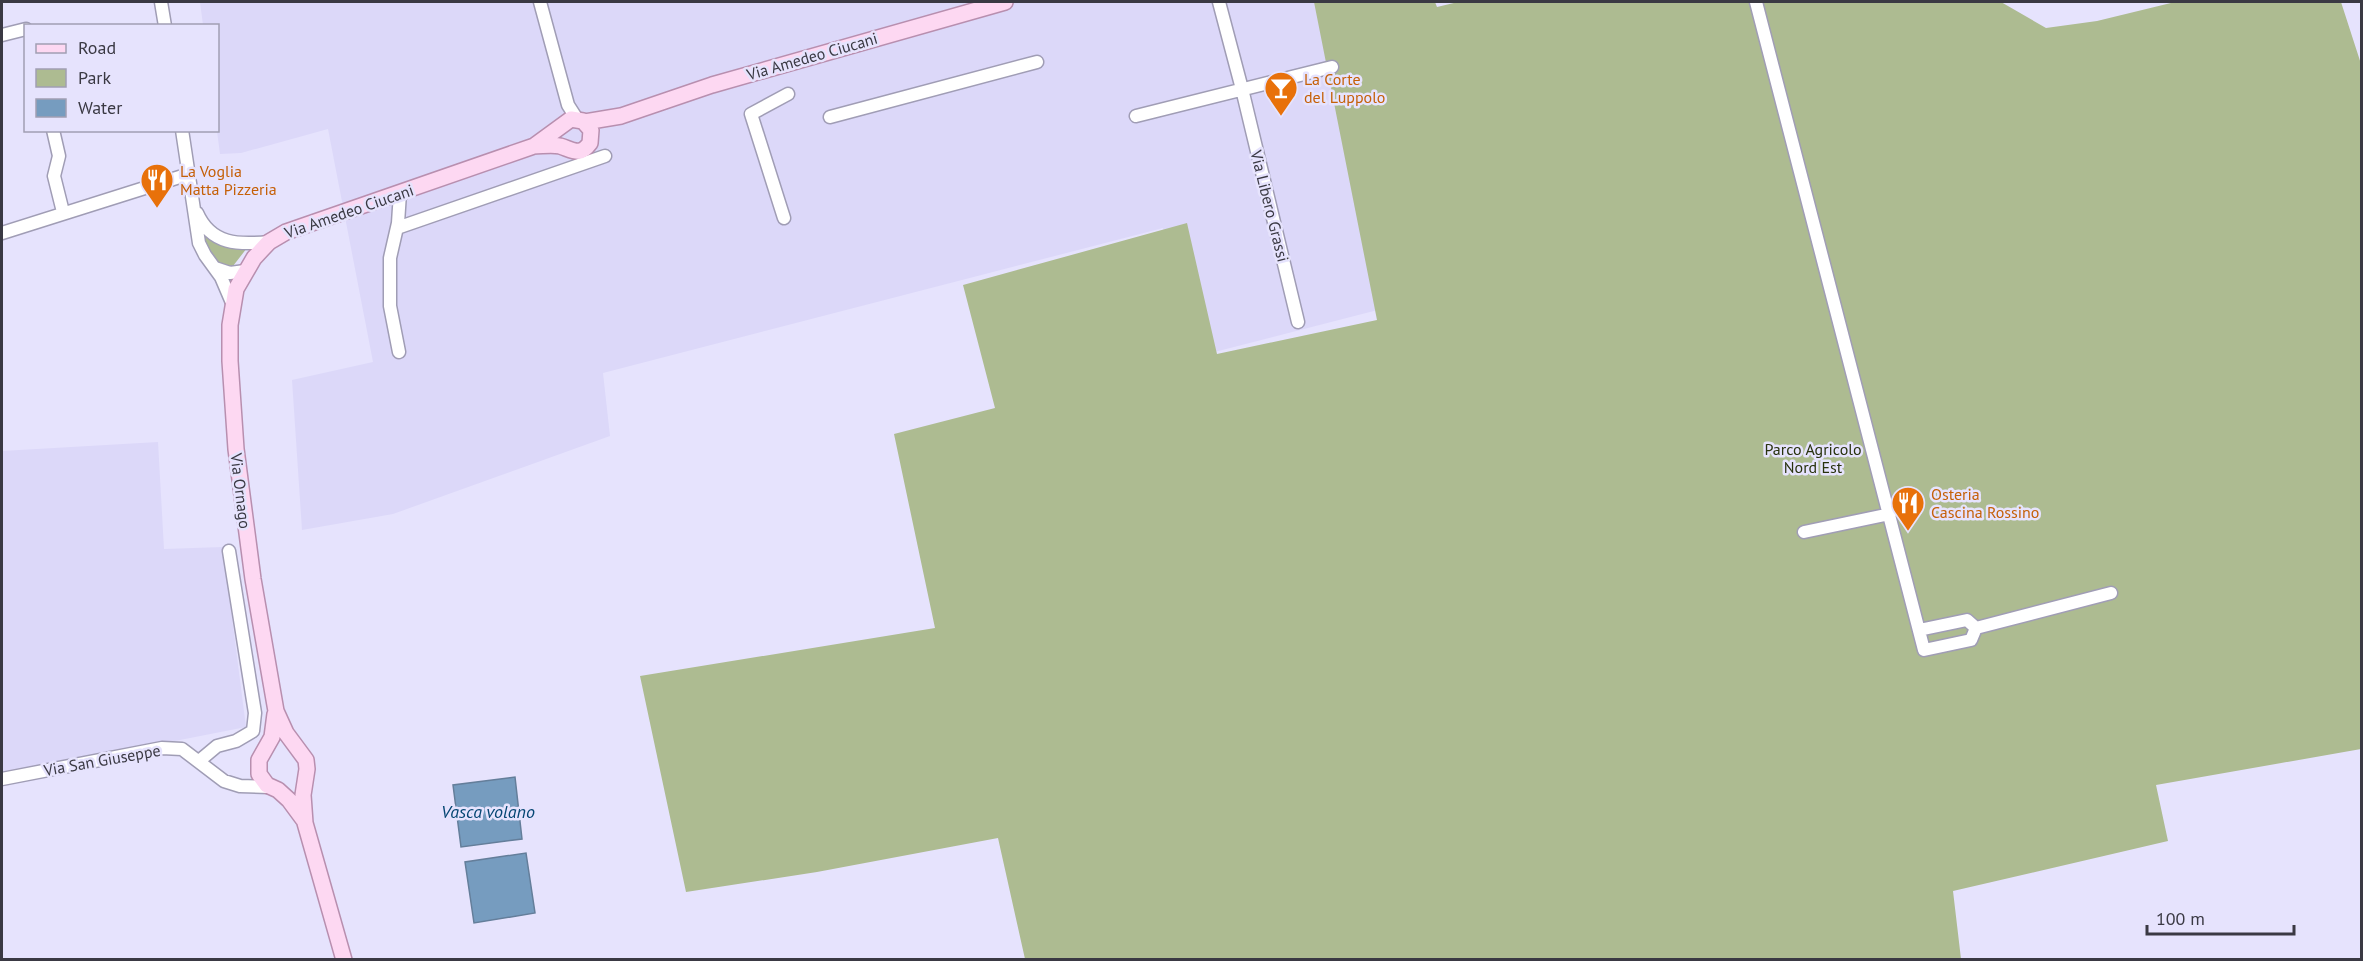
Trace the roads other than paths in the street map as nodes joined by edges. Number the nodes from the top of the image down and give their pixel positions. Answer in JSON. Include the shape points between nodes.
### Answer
{"nodes":[{"id":1,"x":161,"y":2,"type":"edge"},
{"id":2,"x":540,"y":2,"type":"edge"},
{"id":3,"x":1005,"y":2,"type":"edge"},
{"id":4,"x":1219,"y":2,"type":"edge"},
{"id":5,"x":1756,"y":2,"type":"edge"},
{"id":6,"x":165,"y":24,"type":"edge"},
{"id":7,"x":24,"y":29,"type":"edge"},
{"id":8,"x":2,"y":35,"type":"edge"},
{"id":9,"x":1037,"y":62,"type":"dead end"},
{"id":10,"x":1332,"y":67,"type":"dead end"},
{"id":11,"x":1242,"y":89,"type":"junction"},
{"id":12,"x":788,"y":94,"type":"dead end"},
{"id":13,"x":621,"y":116,"type":"junction"},
{"id":14,"x":1136,"y":116,"type":"dead end"},
{"id":15,"x":830,"y":117,"type":"dead end"},
{"id":16,"x":572,"y":123,"type":"junction"},
{"id":17,"x":53,"y":132,"type":"edge"},
{"id":18,"x":182,"y":132,"type":"edge"},
{"id":19,"x":592,"y":138,"type":"junction"},
{"id":20,"x":534,"y":146,"type":"junction"},
{"id":21,"x":563,"y":147,"type":"junction"},
{"id":22,"x":605,"y":156,"type":"dead end"},
{"id":23,"x":189,"y":174,"type":"junction"},
{"id":24,"x":163,"y":183,"type":"junction"},
{"id":25,"x":192,"y":190,"type":"junction"},
{"id":26,"x":400,"y":193,"type":"junction"},
{"id":27,"x":195,"y":209,"type":"junction"},
{"id":28,"x":63,"y":212,"type":"junction"},
{"id":29,"x":784,"y":218,"type":"dead end"},
{"id":30,"x":397,"y":228,"type":"junction"},
{"id":31,"x":2,"y":233,"type":"edge"},
{"id":32,"x":269,"y":242,"type":"junction"},
{"id":33,"x":215,"y":268,"type":"junction"},
{"id":34,"x":245,"y":271,"type":"junction"},
{"id":35,"x":233,"y":305,"type":"junction"},
{"id":36,"x":1298,"y":322,"type":"dead end"},
{"id":37,"x":399,"y":352,"type":"dead end"},
{"id":38,"x":1890,"y":514,"type":"junction"},
{"id":39,"x":1804,"y":532,"type":"dead end"},
{"id":40,"x":229,"y":551,"type":"dead end"},
{"id":41,"x":254,"y":579,"type":"junction"},
{"id":42,"x":234,"y":586,"type":"junction"},
{"id":43,"x":2111,"y":593,"type":"dead end"},
{"id":44,"x":1976,"y":627,"type":"junction"},
{"id":45,"x":1919,"y":630,"type":"junction"},
{"id":46,"x":276,"y":711,"type":"junction"},
{"id":47,"x":297,"y":748,"type":"junction"},
{"id":48,"x":266,"y":749,"type":"junction"},
{"id":49,"x":199,"y":761,"type":"junction"},
{"id":50,"x":258,"y":766,"type":"junction"},
{"id":51,"x":304,"y":777,"type":"junction"},
{"id":52,"x":2,"y":779,"type":"edge"},
{"id":53,"x":232,"y":783,"type":"junction"},
{"id":54,"x":273,"y":789,"type":"junction"},
{"id":55,"x":305,"y":824,"type":"junction"},
{"id":56,"x":344,"y":960,"type":"edge"}],
"edges":[{"from":1,"to":6,"type":"street"},
{"from":2,"to":16,"type":"street"},
{"from":3,"to":13,"type":"main road","name":"Via Amedeo Ciucani","via":[[712,85]]},
{"from":4,"to":11,"type":"street","name":"Via Libero Grassi"},
{"from":5,"to":38,"type":"street"},
{"from":7,"to":8,"type":"street"},
{"from":9,"to":15,"type":"street"},
{"from":10,"to":11,"type":"street"},
{"from":11,"to":14,"type":"street"},
{"from":11,"to":36,"type":"street","name":"Via Libero Grassi"},
{"from":12,"to":29,"type":"street","via":[[752,114]]},
{"from":13,"to":16,"type":"main road","name":"Via Amedeo Ciucani"},
{"from":13,"to":19,"type":"main road","name":"Via Amedeo Ciucani"},
{"from":16,"to":19,"type":"main road","via":[[591,130]]},
{"from":16,"to":20,"type":"main road","name":"Via Amedeo Ciucani"},
{"from":16,"to":21,"type":"main road","via":[[559,139]]},
{"from":17,"to":28,"type":"street","via":[[59,156],[54,176]]},
{"from":18,"to":23,"type":"street"},
{"from":19,"to":21,"type":"main road","name":"Via Amedeo Ciucani","via":[[580,151],[571,152]]},
{"from":20,"to":21,"type":"main road","name":"Via Amedeo Ciucani"},
{"from":20,"to":26,"type":"main road","name":"Via Amedeo Ciucani"},
{"from":22,"to":30,"type":"street","name":"Via Amedeo Ciucani"},
{"from":23,"to":24,"type":"street"},
{"from":23,"to":25,"type":"street"},
{"from":24,"to":25,"type":"street"},
{"from":24,"to":28,"type":"street"},
{"from":25,"to":27,"type":"street"},
{"from":26,"to":30,"type":"street"},
{"from":26,"to":32,"type":"main road","name":"Via Amedeo Ciucani","via":[[301,226]]},
{"from":27,"to":32,"type":"street","via":[[206,228],[225,241],[246,245]]},
{"from":27,"to":33,"type":"street","via":[[203,252]]},
{"from":28,"to":31,"type":"street"},
{"from":30,"to":37,"type":"street","via":[[390,258],[390,306]]},
{"from":32,"to":34,"type":"main road","name":"Via Amedeo Ciucani"},
{"from":33,"to":34,"type":"street","via":[[230,273]]},
{"from":33,"to":35,"type":"street"},
{"from":34,"to":35,"type":"main road","name":"Via Ornago"},
{"from":35,"to":41,"type":"main road","name":"Via Ornago","via":[[230,361],[236,449]]},
{"from":38,"to":39,"type":"street"},
{"from":38,"to":45,"type":"street"},
{"from":40,"to":42,"type":"street"},
{"from":41,"to":42,"type":"street"},
{"from":41,"to":46,"type":"main road","name":"Via Ornago"},
{"from":42,"to":49,"type":"street","via":[[255,713],[253,731],[217,746]]},
{"from":43,"to":44,"type":"street"},
{"from":44,"to":45,"type":"street","via":[[1967,620]]},
{"from":44,"to":45,"type":"street","via":[[1971,640],[1924,650]]},
{"from":46,"to":47,"type":"main road","name":"Via Ornago"},
{"from":46,"to":48,"type":"main road","name":"Via Ornago","via":[[273,736]]},
{"from":47,"to":48,"type":"main road","via":[[281,742]]},
{"from":47,"to":51,"type":"main road","name":"Via Ornago","via":[[306,762]]},
{"from":48,"to":50,"type":"main road","name":"Via Ornago"},
{"from":49,"to":52,"type":"street","name":"Via San Giuseppe","via":[[182,749],[162,748]]},
{"from":49,"to":53,"type":"street","name":"Via San Giuseppe","via":[[218,778]]},
{"from":50,"to":53,"type":"street","via":[[247,777]]},
{"from":50,"to":54,"type":"main road","name":"Via Ornago","via":[[261,777]]},
{"from":51,"to":54,"type":"main road","via":[[294,788]]},
{"from":51,"to":55,"type":"main road","name":"Via Ornago"},
{"from":53,"to":54,"type":"street"},
{"from":54,"to":55,"type":"main road","name":"Via Ornago","via":[[292,804]]},
{"from":55,"to":56,"type":"main road","name":"Via Ornago"}]}
